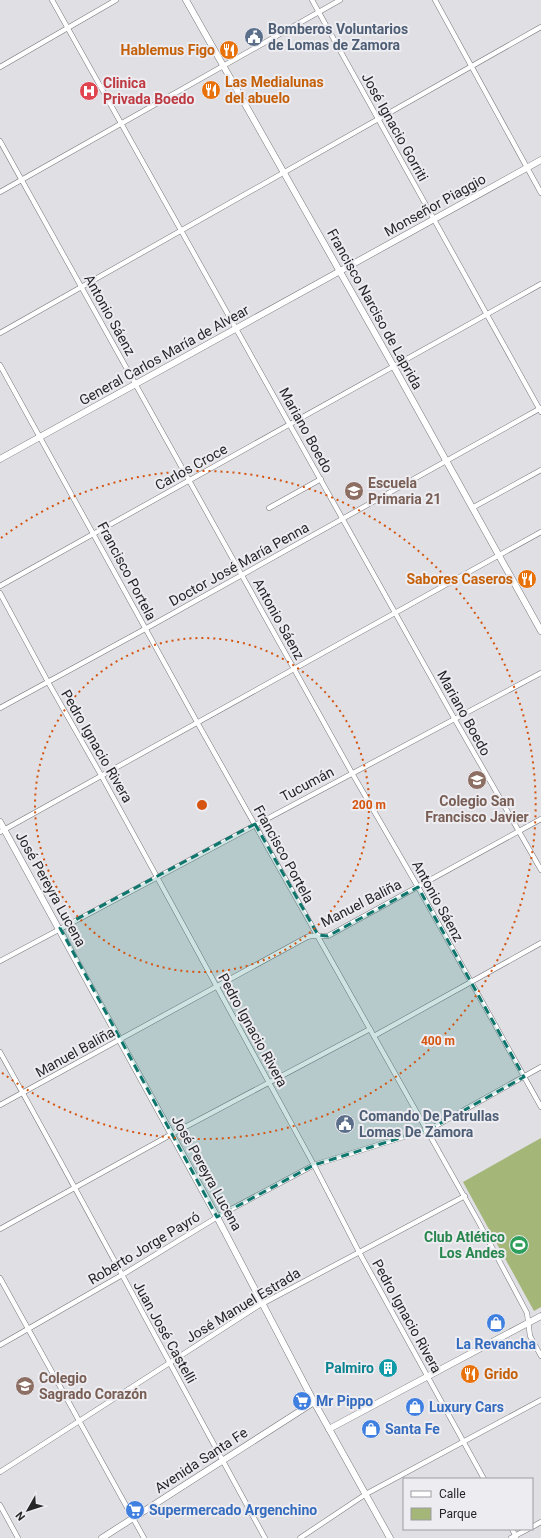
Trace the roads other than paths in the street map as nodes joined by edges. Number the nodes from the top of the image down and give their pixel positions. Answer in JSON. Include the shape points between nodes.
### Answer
{"nodes":[{"id":1,"x":52,"y":0,"type":"edge"},
{"id":2,"x":116,"y":0,"type":"edge"},
{"id":3,"x":186,"y":0,"type":"edge"},
{"id":4,"x":312,"y":0,"type":"edge"},
{"id":5,"x":340,"y":0,"type":"edge"},
{"id":6,"x":435,"y":0,"type":"edge"},
{"id":7,"x":319,"y":12,"type":"junction"},
{"id":8,"x":68,"y":27,"type":"junction"},
{"id":9,"x":541,"y":27,"type":"edge"},
{"id":10,"x":224,"y":65,"type":"junction"},
{"id":11,"x":472,"y":66,"type":"junction"},
{"id":12,"x":0,"y":67,"type":"edge"},
{"id":13,"x":378,"y":119,"type":"junction"},
{"id":14,"x":121,"y":123,"type":"junction"},
{"id":15,"x":0,"y":141,"type":"edge"},
{"id":16,"x":541,"y":160,"type":"edge"},
{"id":17,"x":527,"y":168,"type":"junction"},
{"id":18,"x":284,"y":172,"type":"junction"},
{"id":19,"x":22,"y":180,"type":"junction"},
{"id":20,"x":0,"y":192,"type":"edge"},
{"id":21,"x":541,"y":193,"type":"edge"},
{"id":22,"x":434,"y":219,"type":"junction"},
{"id":23,"x":181,"y":230,"type":"junction"},
{"id":24,"x":340,"y":271,"type":"junction"},
{"id":25,"x":541,"y":284,"type":"edge"},
{"id":26,"x":81,"y":286,"type":"junction"},
{"id":27,"x":487,"y":314,"type":"junction"},
{"id":28,"x":236,"y":328,"type":"junction"},
{"id":29,"x":0,"y":333,"type":"edge"},
{"id":30,"x":0,"y":364,"type":"edge"},
{"id":31,"x":394,"y":367,"type":"junction"},
{"id":32,"x":135,"y":384,"type":"junction"},
{"id":33,"x":540,"y":410,"type":"edge"},
{"id":34,"x":290,"y":424,"type":"junction"},
{"id":35,"x":40,"y":437,"type":"junction"},
{"id":36,"x":0,"y":459,"type":"edge"},
{"id":37,"x":446,"y":460,"type":"junction"},
{"id":38,"x":541,"y":470,"type":"edge"},
{"id":39,"x":321,"y":479,"type":"junction"},
{"id":40,"x":190,"y":480,"type":"junction"},
{"id":41,"x":269,"y":508,"type":"dead end"},
{"id":42,"x":472,"y":508,"type":"junction"},
{"id":43,"x":343,"y":518,"type":"junction"},
{"id":44,"x":541,"y":532,"type":"edge"},
{"id":45,"x":94,"y":533,"type":"junction"},
{"id":46,"x":498,"y":555,"type":"junction"},
{"id":47,"x":241,"y":574,"type":"junction"},
{"id":48,"x":0,"y":586,"type":"edge"},
{"id":49,"x":0,"y":593,"type":"edge"},
{"id":50,"x":395,"y":613,"type":"junction"},
{"id":51,"x":145,"y":629,"type":"junction"},
{"id":52,"x":541,"y":631,"type":"edge"},
{"id":53,"x":294,"y":669,"type":"junction"},
{"id":54,"x":541,"y":673,"type":"edge"},
{"id":55,"x":48,"y":682,"type":"junction"},
{"id":56,"x":0,"y":708,"type":"edge"},
{"id":57,"x":454,"y":718,"type":"junction"},
{"id":58,"x":197,"y":722,"type":"junction"},
{"id":59,"x":352,"y":773,"type":"junction"},
{"id":60,"x":101,"y":775,"type":"junction"},
{"id":61,"x":541,"y":819,"type":"edge"},
{"id":62,"x":0,"y":822,"type":"edge"},
{"id":63,"x":255,"y":824,"type":"junction"},
{"id":64,"x":2,"y":830,"type":"edge"},
{"id":65,"x":518,"y":831,"type":"junction"},
{"id":66,"x":541,"y":870,"type":"edge"},
{"id":67,"x":157,"y":877,"type":"junction"},
{"id":68,"x":418,"y":887,"type":"junction"},
{"id":69,"x":60,"y":928,"type":"junction"},
{"id":70,"x":318,"y":936,"type":"junction"},
{"id":71,"x":541,"y":943,"type":"edge"},
{"id":72,"x":0,"y":961,"type":"edge"},
{"id":73,"x":470,"y":982,"type":"junction"},
{"id":74,"x":216,"y":986,"type":"junction"},
{"id":75,"x":370,"y":1029,"type":"junction"},
{"id":76,"x":374,"y":1036,"type":"junction"},
{"id":77,"x":120,"y":1040,"type":"junction"},
{"id":78,"x":0,"y":1052,"type":"edge"},
{"id":79,"x":541,"y":1067,"type":"edge"},
{"id":80,"x":524,"y":1077,"type":"junction"},
{"id":81,"x":270,"y":1084,"type":"junction"},
{"id":82,"x":23,"y":1093,"type":"junction"},
{"id":83,"x":0,"y":1105,"type":"edge"},
{"id":84,"x":541,"y":1107,"type":"edge"},
{"id":85,"x":427,"y":1130,"type":"junction"},
{"id":86,"x":172,"y":1134,"type":"junction"},
{"id":87,"x":314,"y":1165,"type":"junction"},
{"id":88,"x":76,"y":1187,"type":"junction"},
{"id":89,"x":465,"y":1196,"type":"junction"},
{"id":90,"x":217,"y":1217,"type":"junction"},
{"id":91,"x":0,"y":1229,"type":"edge"},
{"id":92,"x":359,"y":1252,"type":"junction"},
{"id":93,"x":122,"y":1275,"type":"junction"},
{"id":94,"x":0,"y":1278,"type":"edge"},
{"id":95,"x":263,"y":1304,"type":"junction"},
{"id":96,"x":541,"y":1316,"type":"edge"},
{"id":97,"x":529,"y":1322,"type":"junction"},
{"id":98,"x":28,"y":1329,"type":"junction"},
{"id":99,"x":0,"y":1345,"type":"edge"},
{"id":100,"x":541,"y":1356,"type":"edge"},
{"id":101,"x":170,"y":1363,"type":"junction"},
{"id":102,"x":428,"y":1377,"type":"junction"},
{"id":103,"x":541,"y":1400,"type":"edge"},
{"id":104,"x":314,"y":1402,"type":"junction"},
{"id":105,"x":79,"y":1421,"type":"junction"},
{"id":106,"x":330,"y":1429,"type":"junction"},
{"id":107,"x":464,"y":1442,"type":"junction"},
{"id":108,"x":222,"y":1461,"type":"junction"},
{"id":109,"x":0,"y":1472,"type":"edge"},
{"id":110,"x":483,"y":1478,"type":"edge"},
{"id":111,"x":366,"y":1494,"type":"junction"},
{"id":112,"x":0,"y":1505,"type":"edge"},
{"id":113,"x":133,"y":1518,"type":"junction"},
{"id":114,"x":526,"y":1530,"type":"edge"},
{"id":115,"x":515,"y":1537,"type":"edge"},
{"id":116,"x":18,"y":1538,"type":"edge"},
{"id":117,"x":102,"y":1538,"type":"edge"},
{"id":118,"x":144,"y":1538,"type":"edge"},
{"id":119,"x":265,"y":1538,"type":"edge"},
{"id":120,"x":300,"y":1538,"type":"edge"},
{"id":121,"x":390,"y":1538,"type":"edge"}],
"edges":[{"from":1,"to":8,"type":"street","name":"Mariano Boedo"},
{"from":2,"to":8,"type":"street"},
{"from":3,"to":10,"type":"street","name":"Francisco Narciso de Laprida"},
{"from":4,"to":7,"type":"street","name":"José Ignacio Gorriti"},
{"from":5,"to":7,"type":"street"},
{"from":6,"to":11,"type":"street"},
{"from":7,"to":10,"type":"street"},
{"from":7,"to":13,"type":"street","name":"José Ignacio Gorriti"},
{"from":8,"to":12,"type":"street"},
{"from":8,"to":14,"type":"street","name":"Mariano Boedo"},
{"from":9,"to":11,"type":"street"},
{"from":10,"to":14,"type":"street"},
{"from":10,"to":18,"type":"street","name":"Francisco Narciso de Laprida"},
{"from":11,"to":13,"type":"street"},
{"from":11,"to":17,"type":"street"},
{"from":13,"to":18,"type":"street"},
{"from":13,"to":22,"type":"street","name":"José Ignacio Gorriti"},
{"from":14,"to":19,"type":"street"},
{"from":14,"to":23,"type":"street","name":"Mariano Boedo"},
{"from":15,"to":19,"type":"street","name":"Antonio Sáenz"},
{"from":16,"to":17,"type":"street","name":"Monseñor Piaggio"},
{"from":17,"to":21,"type":"street"},
{"from":17,"to":22,"type":"street","name":"Monseñor Piaggio"},
{"from":18,"to":23,"type":"street"},
{"from":18,"to":24,"type":"street","name":"Francisco Narciso de Laprida"},
{"from":19,"to":20,"type":"street"},
{"from":19,"to":26,"type":"street","name":"Antonio Sáenz"},
{"from":22,"to":24,"type":"street","name":"Monseñor Piaggio"},
{"from":22,"to":27,"type":"street","name":"José Ignacio Gorriti"},
{"from":23,"to":26,"type":"street"},
{"from":23,"to":28,"type":"street","name":"Mariano Boedo"},
{"from":24,"to":28,"type":"street","name":"General Carlos María de Alvear"},
{"from":24,"to":31,"type":"street","name":"Francisco Narciso de Laprida"},
{"from":25,"to":27,"type":"street","name":"Carlos Croce"},
{"from":26,"to":29,"type":"street"},
{"from":26,"to":32,"type":"street","name":"Antonio Sáenz"},
{"from":27,"to":31,"type":"street","name":"Carlos Croce"},
{"from":27,"to":33,"type":"street","name":"José Ignacio Gorriti"},
{"from":28,"to":32,"type":"street","name":"General Carlos María de Alvear"},
{"from":28,"to":34,"type":"street","name":"Mariano Boedo"},
{"from":30,"to":35,"type":"street","name":"Francisco Portela"},
{"from":31,"to":34,"type":"street","name":"Carlos Croce"},
{"from":31,"to":37,"type":"street","name":"Francisco Narciso de Laprida"},
{"from":32,"to":35,"type":"street","name":"General Carlos María de Alvear"},
{"from":32,"to":40,"type":"street","name":"Antonio Sáenz"},
{"from":33,"to":37,"type":"street","name":"Doctor José María Penna"},
{"from":34,"to":39,"type":"street","name":"Mariano Boedo"},
{"from":34,"to":40,"type":"street","name":"Carlos Croce"},
{"from":35,"to":36,"type":"street","name":"General Carlos María de Alvear"},
{"from":35,"to":45,"type":"street","name":"Francisco Portela"},
{"from":37,"to":42,"type":"street","name":"Francisco Narciso de Laprida"},
{"from":37,"to":43,"type":"street","name":"Doctor José María Penna"},
{"from":38,"to":42,"type":"street"},
{"from":39,"to":41,"type":"street"},
{"from":39,"to":43,"type":"street","name":"Mariano Boedo"},
{"from":40,"to":45,"type":"street","name":"Carlos Croce"},
{"from":40,"to":47,"type":"street","name":"Antonio Sáenz"},
{"from":42,"to":46,"type":"street","name":"Francisco Narciso de Laprida"},
{"from":43,"to":47,"type":"street","name":"Doctor José María Penna"},
{"from":43,"to":50,"type":"street","name":"Mariano Boedo"},
{"from":44,"to":46,"type":"street"},
{"from":45,"to":48,"type":"street","name":"Carlos Croce"},
{"from":45,"to":51,"type":"street","name":"Francisco Portela"},
{"from":46,"to":50,"type":"street"},
{"from":46,"to":52,"type":"street","name":"Francisco Narciso de Laprida"},
{"from":47,"to":51,"type":"street","name":"Doctor José María Penna"},
{"from":47,"to":53,"type":"street","name":"Antonio Sáenz"},
{"from":49,"to":55,"type":"street","name":"Pedro Ignacio Rivera"},
{"from":50,"to":53,"type":"street"},
{"from":50,"to":57,"type":"street","name":"Mariano Boedo"},
{"from":51,"to":55,"type":"street","name":"Doctor José María Penna"},
{"from":51,"to":58,"type":"street","name":"Francisco Portela"},
{"from":53,"to":58,"type":"street"},
{"from":53,"to":59,"type":"street","name":"Antonio Sáenz"},
{"from":54,"to":57,"type":"street","name":"Tucumán"},
{"from":55,"to":56,"type":"street","name":"Doctor José María Penna"},
{"from":55,"to":60,"type":"street","name":"Pedro Ignacio Rivera"},
{"from":57,"to":59,"type":"street","name":"Tucumán"},
{"from":57,"to":65,"type":"street","name":"Mariano Boedo"},
{"from":58,"to":60,"type":"street"},
{"from":58,"to":63,"type":"street","name":"Francisco Portela"},
{"from":59,"to":63,"type":"street","name":"Tucumán"},
{"from":59,"to":68,"type":"street","name":"Antonio Sáenz"},
{"from":60,"to":64,"type":"street"},
{"from":60,"to":67,"type":"street","name":"Pedro Ignacio Rivera"},
{"from":61,"to":65,"type":"street","name":"Manuel Baliña"},
{"from":62,"to":64,"type":"street","name":"José Pereyra Lucena"},
{"from":63,"to":67,"type":"street","name":"Tucumán"},
{"from":63,"to":70,"type":"street","name":"Francisco Portela"},
{"from":64,"to":69,"type":"street","name":"José Pereyra Lucena"},
{"from":65,"to":66,"type":"street","name":"Mariano Boedo"},
{"from":65,"to":68,"type":"street","name":"Manuel Baliña"},
{"from":67,"to":69,"type":"street","name":"Tucumán"},
{"from":67,"to":74,"type":"street","name":"Pedro Ignacio Rivera"},
{"from":68,"to":70,"type":"street","name":"Manuel Baliña","via":[[328,936]]},
{"from":68,"to":73,"type":"street","name":"Antonio Sáenz"},
{"from":69,"to":72,"type":"street","name":"Tucumán"},
{"from":69,"to":77,"type":"street","name":"José Pereyra Lucena"},
{"from":70,"to":74,"type":"street","name":"Manuel Baliña","via":[[307,937]]},
{"from":70,"to":75,"type":"street","name":"Francisco Portela"},
{"from":71,"to":73,"type":"street"},
{"from":73,"to":76,"type":"street"},
{"from":73,"to":80,"type":"street","name":"Antonio Sáenz"},
{"from":74,"to":77,"type":"street","name":"Manuel Baliña"},
{"from":74,"to":81,"type":"street","name":"Pedro Ignacio Rivera"},
{"from":75,"to":76,"type":"street","name":"Francisco Portela"},
{"from":75,"to":81,"type":"street"},
{"from":76,"to":85,"type":"street","name":"Francisco Portela"},
{"from":77,"to":82,"type":"street","name":"Manuel Baliña"},
{"from":77,"to":86,"type":"street","name":"José Pereyra Lucena"},
{"from":78,"to":82,"type":"street","name":"Juan José Castelli"},
{"from":79,"to":80,"type":"street","name":"Roberto Jorge Payró"},
{"from":80,"to":84,"type":"street","name":"Antonio Sáenz"},
{"from":80,"to":85,"type":"street","name":"Roberto Jorge Payró"},
{"from":81,"to":86,"type":"street"},
{"from":81,"to":87,"type":"street","name":"Pedro Ignacio Rivera"},
{"from":82,"to":83,"type":"street","name":"Manuel Baliña"},
{"from":82,"to":88,"type":"street","name":"Juan José Castelli"},
{"from":85,"to":87,"type":"street","name":"Roberto Jorge Payró"},
{"from":85,"to":89,"type":"street","name":"Francisco Portela"},
{"from":86,"to":88,"type":"street"},
{"from":86,"to":90,"type":"street","name":"José Pereyra Lucena"},
{"from":87,"to":90,"type":"street","name":"Roberto Jorge Payró"},
{"from":87,"to":92,"type":"street","name":"Pedro Ignacio Rivera"},
{"from":88,"to":91,"type":"street"},
{"from":88,"to":93,"type":"street","name":"Juan José Castelli"},
{"from":89,"to":92,"type":"street","name":"José Manuel Estrada"},
{"from":89,"to":97,"type":"street","name":"Francisco Portela","via":[[527,1313]]},
{"from":90,"to":93,"type":"street","name":"Roberto Jorge Payró"},
{"from":90,"to":95,"type":"street","name":"José Pereyra Lucena"},
{"from":92,"to":95,"type":"street","name":"José Manuel Estrada"},
{"from":92,"to":102,"type":"street","name":"Pedro Ignacio Rivera"},
{"from":93,"to":98,"type":"street","name":"Roberto Jorge Payró"},
{"from":93,"to":101,"type":"street","name":"Juan José Castelli"},
{"from":94,"to":98,"type":"street"},
{"from":95,"to":101,"type":"street","name":"José Manuel Estrada"},
{"from":95,"to":104,"type":"street","name":"José Pereyra Lucena"},
{"from":96,"to":97,"type":"street"},
{"from":97,"to":100,"type":"street","name":"Francisco Portela","via":[[530,1336]]},
{"from":97,"to":102,"type":"street"},
{"from":98,"to":99,"type":"street","name":"Roberto Jorge Payró"},
{"from":98,"to":105,"type":"street"},
{"from":101,"to":105,"type":"street","name":"José Manuel Estrada"},
{"from":101,"to":108,"type":"street","name":"Juan José Castelli"},
{"from":102,"to":106,"type":"street"},
{"from":102,"to":107,"type":"street","name":"Pedro Ignacio Rivera"},
{"from":103,"to":107,"type":"street"},
{"from":104,"to":106,"type":"street","name":"José Pereyra Lucena"},
{"from":104,"to":108,"type":"street","name":"Avenida Santa Fe"},
{"from":105,"to":109,"type":"street","name":"José Manuel Estrada"},
{"from":105,"to":113,"type":"street"},
{"from":106,"to":111,"type":"street","name":"José Pereyra Lucena"},
{"from":107,"to":110,"type":"street","name":"Pedro Ignacio Rivera"},
{"from":107,"to":111,"type":"street"},
{"from":108,"to":113,"type":"street","name":"Avenida Santa Fe"},
{"from":108,"to":119,"type":"street","name":"Juan José Castelli"},
{"from":111,"to":120,"type":"street"},
{"from":111,"to":121,"type":"street","name":"José Pereyra Lucena"},
{"from":112,"to":116,"type":"street"},
{"from":113,"to":117,"type":"street","name":"Avenida Santa Fe"},
{"from":113,"to":118,"type":"street"},
{"from":114,"to":115,"type":"street"}]}
